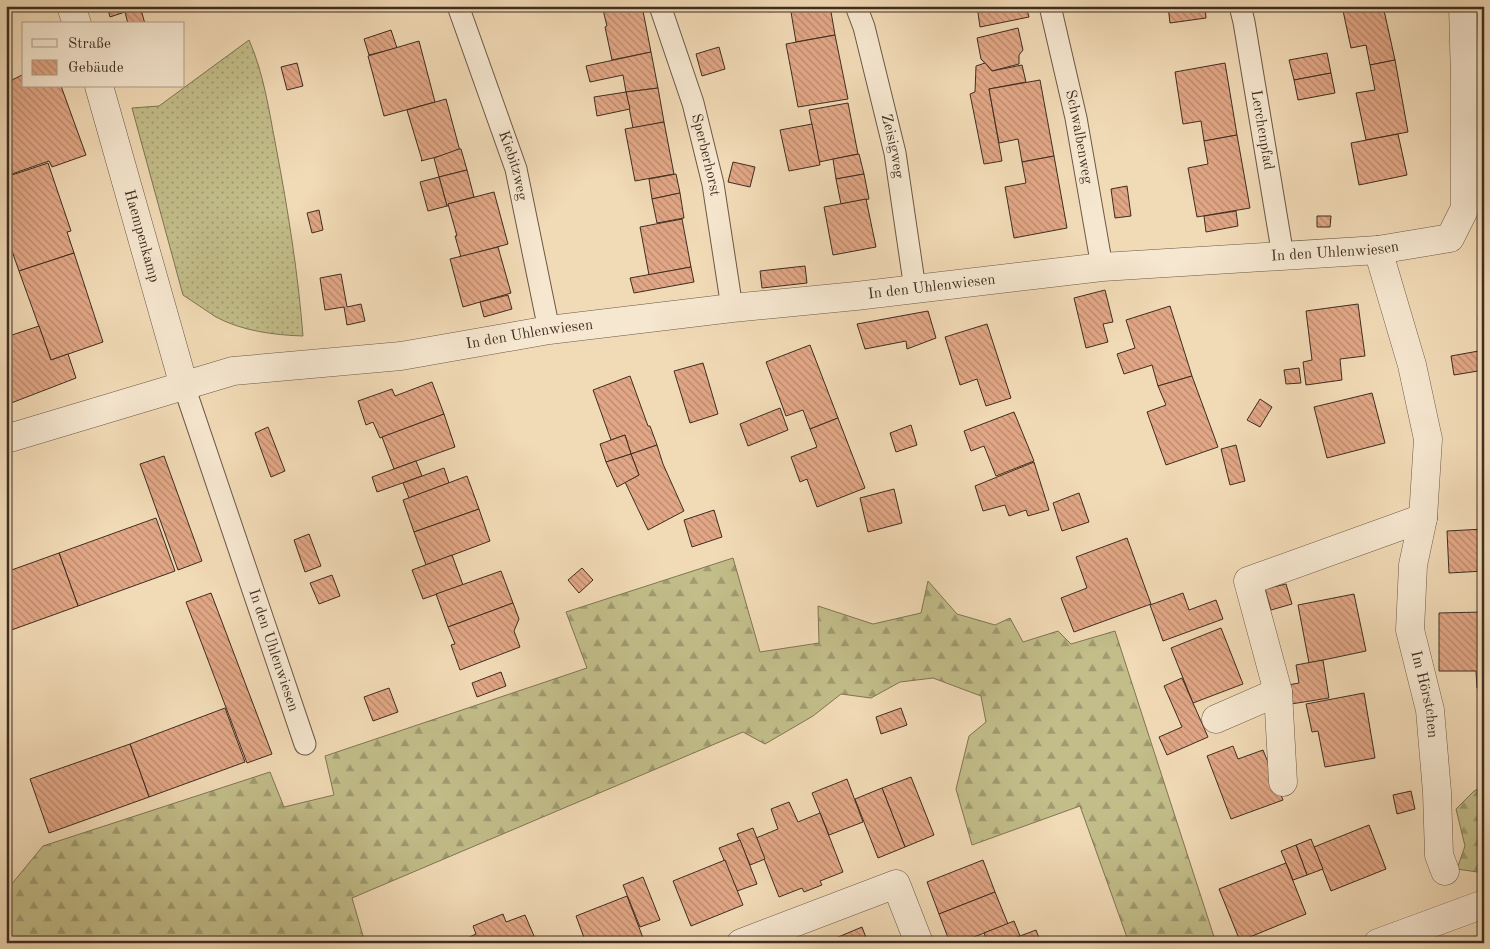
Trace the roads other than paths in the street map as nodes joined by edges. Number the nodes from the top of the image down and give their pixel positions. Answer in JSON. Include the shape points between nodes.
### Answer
{"nodes":[{"id":1,"x":71,"y":6,"type":"edge"},
{"id":2,"x":458,"y":6,"type":"edge"},
{"id":3,"x":660,"y":6,"type":"edge"},
{"id":4,"x":856,"y":6,"type":"edge"},
{"id":5,"x":1050,"y":6,"type":"edge"},
{"id":6,"x":1240,"y":6,"type":"edge"},
{"id":7,"x":1462,"y":6,"type":"edge"},
{"id":8,"x":76,"y":22,"type":"edge"},
{"id":9,"x":101,"y":88,"type":"edge"},
{"id":10,"x":1378,"y":250,"type":"junction"},
{"id":11,"x":1283,"y":256,"type":"junction"},
{"id":12,"x":1102,"y":267,"type":"junction"},
{"id":13,"x":915,"y":289,"type":"junction"},
{"id":14,"x":732,"y":308,"type":"junction"},
{"id":15,"x":550,"y":330,"type":"junction"},
{"id":16,"x":184,"y":386,"type":"junction"},
{"id":17,"x":6,"y":439,"type":"edge"},
{"id":18,"x":1423,"y":518,"type":"junction"},
{"id":19,"x":1278,"y":692,"type":"junction"},
{"id":20,"x":1216,"y":718,"type":"dead end"},
{"id":21,"x":305,"y":744,"type":"dead end"},
{"id":22,"x":1283,"y":782,"type":"dead end"},
{"id":23,"x":1444,"y":871,"type":"dead end"},
{"id":24,"x":1484,"y":904,"type":"edge"},
{"id":25,"x":741,"y":943,"type":"edge"},
{"id":26,"x":919,"y":943,"type":"edge"},
{"id":27,"x":1378,"y":943,"type":"edge"}],
"edges":[{"from":1,"to":8,"type":"street"},
{"from":2,"to":15,"type":"lane","name":"Kiebitzweg","via":[[516,169]]},
{"from":3,"to":14,"type":"lane","name":"Sperberhorst","via":[[692,102],[713,184]]},
{"from":4,"to":13,"type":"lane","name":"Zeisigweg","via":[[895,153]]},
{"from":5,"to":12,"type":"lane","name":"Schwalbenweg","via":[[1076,118]]},
{"from":6,"to":11,"type":"lane","name":"Lerchenpfad"},
{"from":7,"to":10,"type":"street","name":"In den Uhlenwiesen","via":[[1466,208],[1450,238]]},
{"from":9,"to":16,"type":"street","name":"Haempenkamp"},
{"from":10,"to":11,"type":"street","name":"In den Uhlenwiesen"},
{"from":10,"to":18,"type":"street","name":"Im Hörstchen","via":[[1412,366],[1428,439]]},
{"from":11,"to":12,"type":"street","name":"In den Uhlenwiesen"},
{"from":12,"to":13,"type":"street","name":"In den Uhlenwiesen"},
{"from":13,"to":14,"type":"street","name":"In den Uhlenwiesen"},
{"from":14,"to":15,"type":"street","name":"In den Uhlenwiesen"},
{"from":15,"to":16,"type":"street","name":"In den Uhlenwiesen","via":[[401,356],[233,371]]},
{"from":16,"to":17,"type":"street","name":"In den Uhlenwiesen"},
{"from":16,"to":21,"type":"lane","name":"In den Uhlenwiesen"},
{"from":18,"to":19,"type":"street","via":[[1248,580]]},
{"from":18,"to":23,"type":"street","name":"Im Hörstchen","via":[[1413,565],[1410,630],[1430,710],[1439,855]]},
{"from":19,"to":20,"type":"street"},
{"from":19,"to":22,"type":"street"},
{"from":24,"to":27,"type":"street"},
{"from":25,"to":26,"type":"street","via":[[896,884]]}]}
